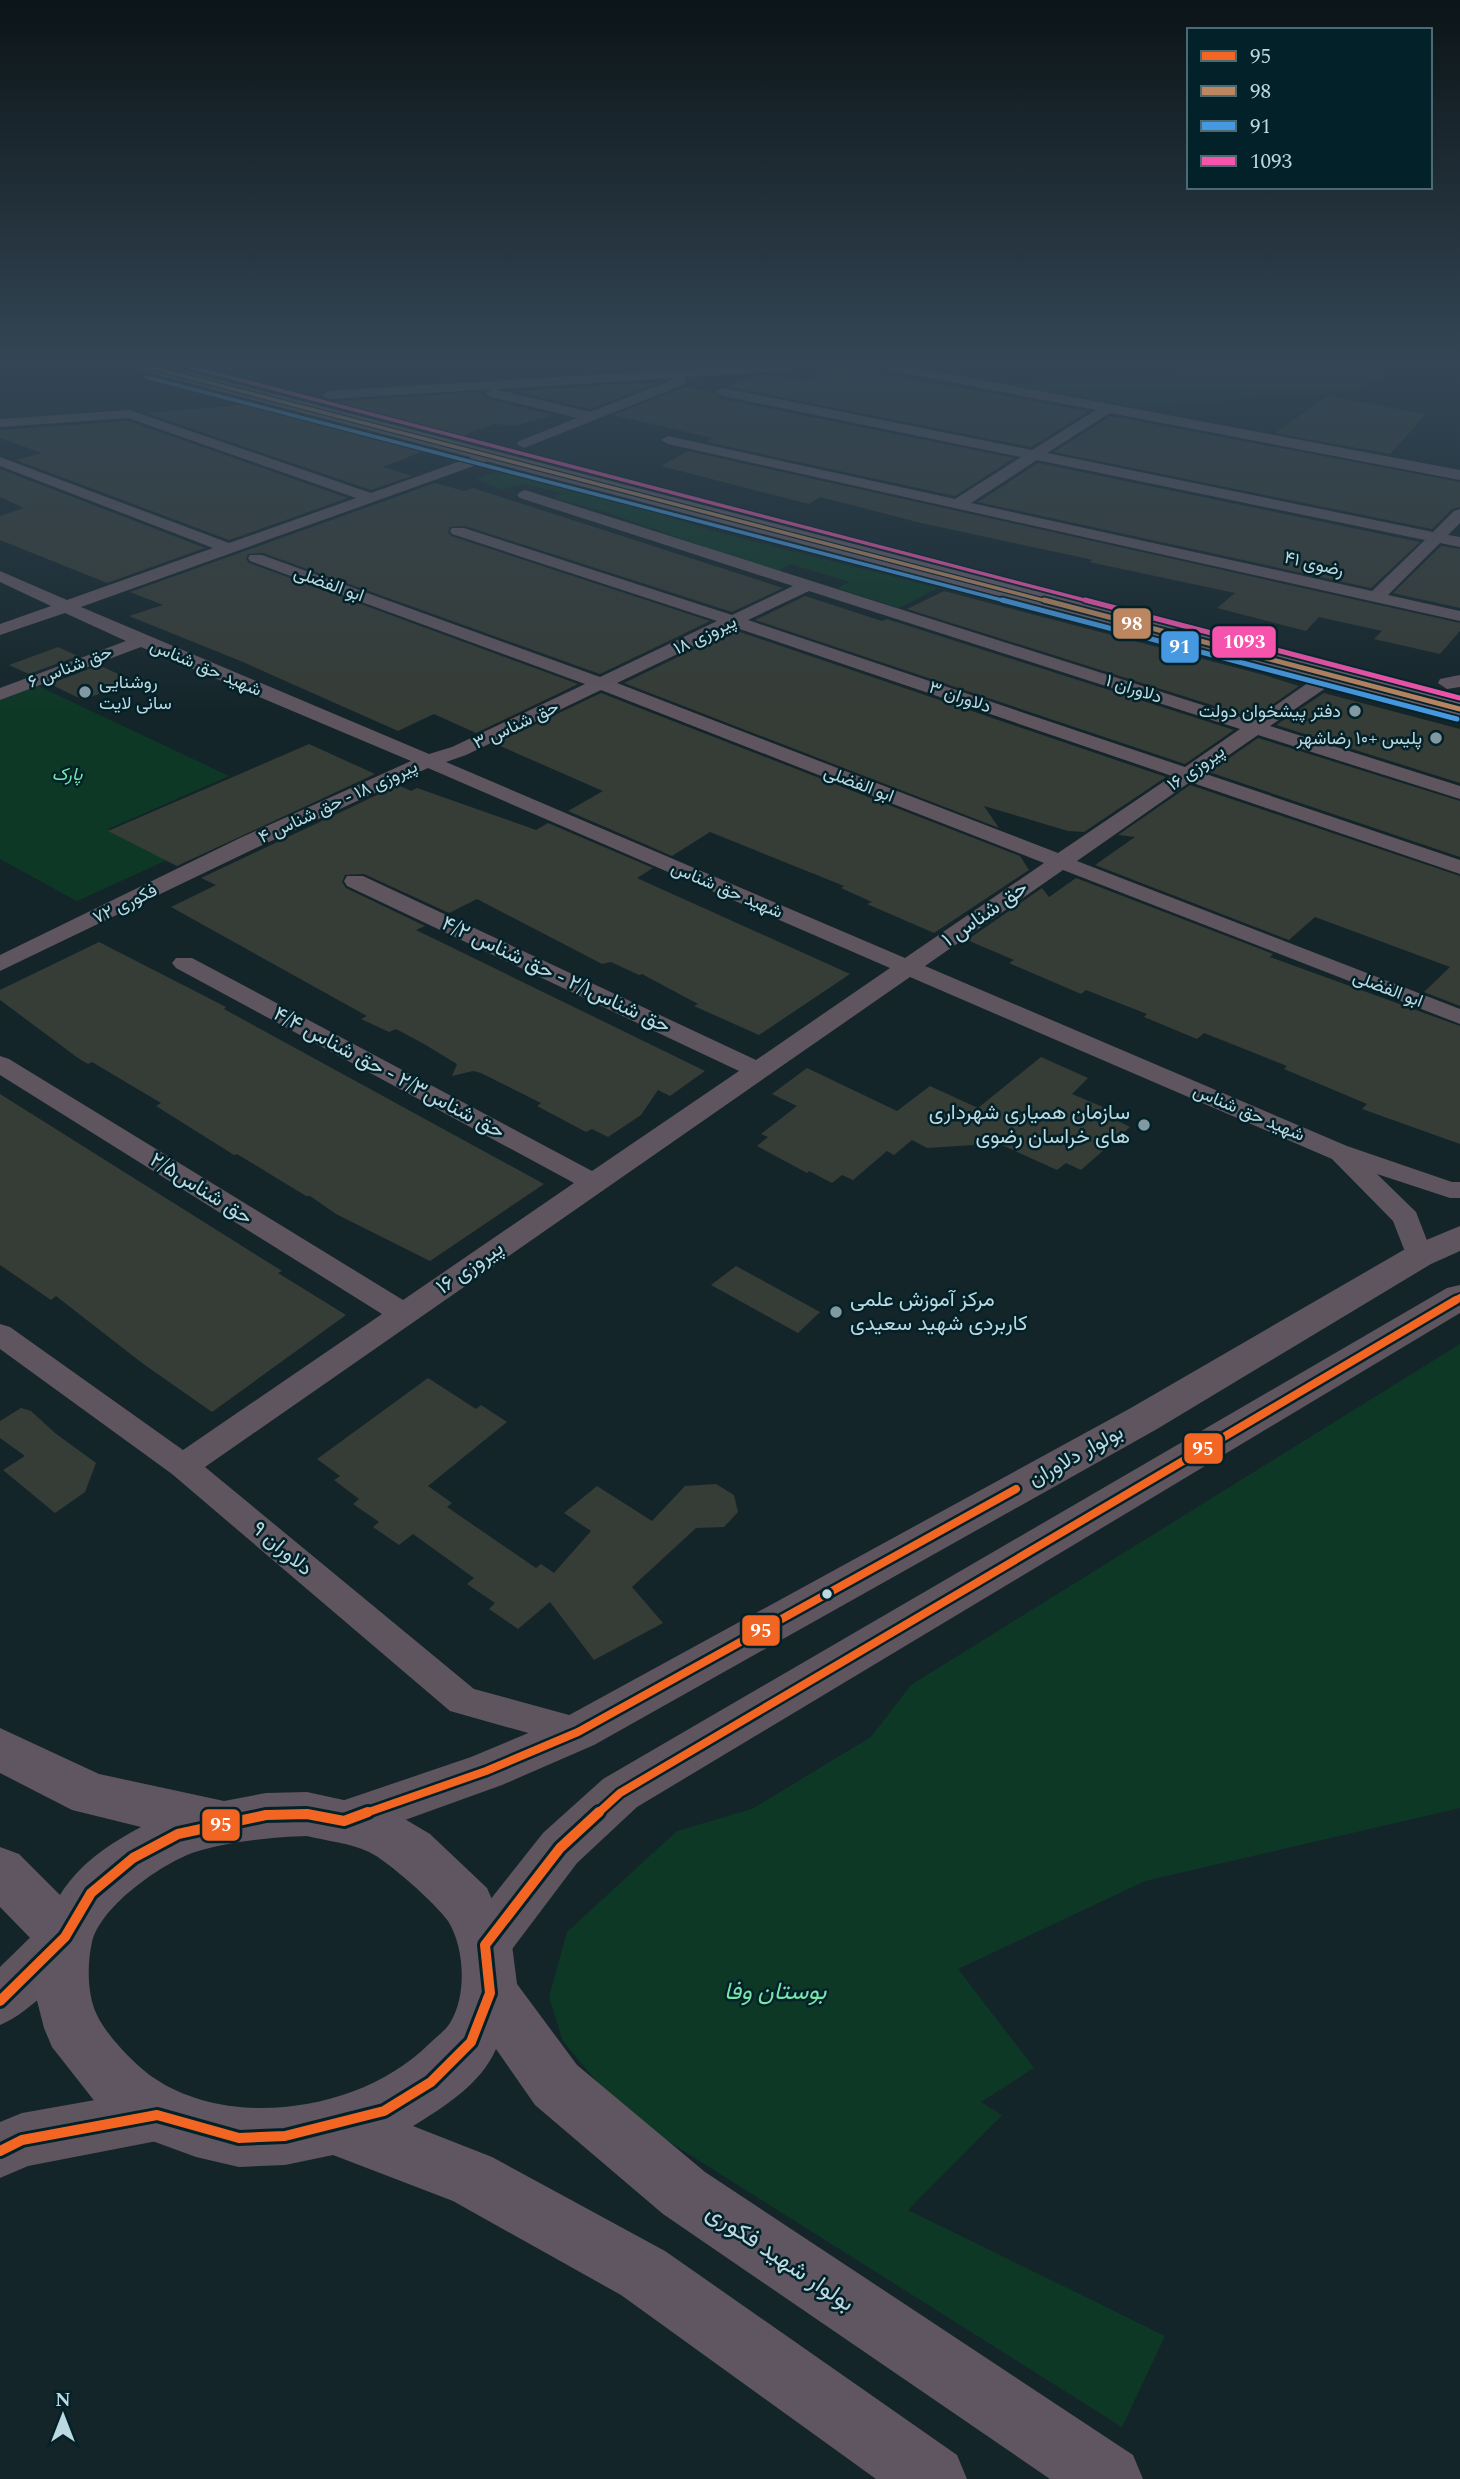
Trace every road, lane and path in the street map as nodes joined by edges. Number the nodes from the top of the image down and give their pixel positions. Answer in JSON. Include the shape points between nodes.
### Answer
{"nodes":[{"id":1,"x":57,"y":483,"type":"edge"},
{"id":2,"x":327,"y":483,"type":"edge"},
{"id":3,"x":414,"y":483,"type":"edge"},
{"id":4,"x":591,"y":483,"type":"edge"},
{"id":5,"x":675,"y":483,"type":"edge"},
{"id":6,"x":861,"y":483,"type":"edge"},
{"id":7,"x":992,"y":483,"type":"edge"},
{"id":8,"x":1167,"y":483,"type":"edge"},
{"id":9,"x":525,"y":495,"type":"dead end"},
{"id":10,"x":371,"y":498,"type":"junction"},
{"id":11,"x":958,"y":504,"type":"junction"},
{"id":12,"x":1460,"y":514,"type":"edge"},
{"id":13,"x":458,"y":531,"type":"dead end"},
{"id":14,"x":1437,"y":537,"type":"junction"},
{"id":15,"x":1460,"y":542,"type":"edge"},
{"id":16,"x":230,"y":548,"type":"junction"},
{"id":17,"x":256,"y":558,"type":"dead end"},
{"id":18,"x":0,"y":576,"type":"edge"},
{"id":19,"x":808,"y":585,"type":"junction"},
{"id":20,"x":1376,"y":597,"type":"junction"},
{"id":21,"x":69,"y":606,"type":"junction"},
{"id":22,"x":1460,"y":616,"type":"edge"},
{"id":23,"x":734,"y":621,"type":"junction"},
{"id":24,"x":0,"y":631,"type":"edge"},
{"id":25,"x":141,"y":641,"type":"junction"},
{"id":26,"x":1332,"y":675,"type":"junction"},
{"id":27,"x":1456,"y":683,"type":"edge"},
{"id":28,"x":602,"y":684,"type":"junction"},
{"id":29,"x":0,"y":694,"type":"edge"},
{"id":30,"x":1460,"y":709,"type":"edge"},
{"id":31,"x":1254,"y":728,"type":"junction"},
{"id":32,"x":428,"y":761,"type":"junction"},
{"id":33,"x":1188,"y":774,"type":"junction"},
{"id":34,"x":1460,"y":793,"type":"edge"},
{"id":35,"x":248,"y":843,"type":"joint"},
{"id":36,"x":1060,"y":861,"type":"junction"},
{"id":37,"x":1460,"y":867,"type":"edge"},
{"id":38,"x":355,"y":881,"type":"dead end"},
{"id":39,"x":184,"y":963,"type":"dead end"},
{"id":40,"x":0,"y":964,"type":"edge"},
{"id":41,"x":909,"y":966,"type":"junction"},
{"id":42,"x":1460,"y":1017,"type":"edge"},
{"id":43,"x":0,"y":1064,"type":"edge"},
{"id":44,"x":758,"y":1070,"type":"junction"},
{"id":45,"x":1338,"y":1152,"type":"junction"},
{"id":46,"x":594,"y":1183,"type":"junction"},
{"id":47,"x":1460,"y":1191,"type":"edge"},
{"id":48,"x":1460,"y":1237,"type":"edge"},
{"id":49,"x":1419,"y":1256,"type":"junction"},
{"id":50,"x":1460,"y":1297,"type":"edge"},
{"id":51,"x":403,"y":1314,"type":"junction"},
{"id":52,"x":4,"y":1343,"type":"edge"},
{"id":53,"x":183,"y":1466,"type":"junction"},
{"id":54,"x":578,"y":1732,"type":"junction"},
{"id":55,"x":0,"y":1749,"type":"edge"},
{"id":56,"x":344,"y":1821,"type":"junction"},
{"id":57,"x":225,"y":1823,"type":"junction"},
{"id":58,"x":0,"y":1871,"type":"edge"},
{"id":59,"x":65,"y":1937,"type":"junction"},
{"id":60,"x":488,"y":1969,"type":"junction"},
{"id":61,"x":0,"y":2001,"type":"edge"},
{"id":62,"x":157,"y":2115,"type":"junction"},
{"id":63,"x":332,"y":2126,"type":"junction"},
{"id":64,"x":0,"y":2151,"type":"edge"},
{"id":65,"x":933,"y":2479,"type":"edge"},
{"id":66,"x":1110,"y":2479,"type":"edge"}],
"edges":[{"from":1,"to":16,"type":"street"},
{"from":2,"to":10,"type":"street"},
{"from":3,"to":10,"type":"street"},
{"from":4,"to":26,"type":"main road"},
{"from":5,"to":27,"type":"main road"},
{"from":6,"to":11,"type":"street","name":"رضوی ۴۱"},
{"from":7,"to":11,"type":"street"},
{"from":8,"to":14,"type":"street"},
{"from":9,"to":19,"type":"street","name":"دلاوران ۱"},
{"from":10,"to":16,"type":"street"},
{"from":11,"to":20,"type":"street","name":"رضوی ۴۱"},
{"from":12,"to":14,"type":"street"},
{"from":13,"to":23,"type":"street","name":"دلاوران ۳"},
{"from":14,"to":15,"type":"street"},
{"from":14,"to":20,"type":"street"},
{"from":16,"to":21,"type":"street"},
{"from":17,"to":28,"type":"street","name":"ابو الفضلی"},
{"from":18,"to":21,"type":"street","name":"شهید حق شناس"},
{"from":19,"to":23,"type":"street","name":"پیروزی ۱۸"},
{"from":19,"to":31,"type":"street","name":"دلاوران ۱"},
{"from":20,"to":22,"type":"street","name":"رضوی ۴۱"},
{"from":21,"to":24,"type":"street"},
{"from":21,"to":25,"type":"street","name":"شهید حق شناس"},
{"from":23,"to":28,"type":"street","name":"پیروزی ۱۸"},
{"from":23,"to":33,"type":"street","name":"دلاوران ۳"},
{"from":25,"to":29,"type":"street","name":"حق شناس ۶"},
{"from":25,"to":32,"type":"street","name":"شهید حق شناس"},
{"from":26,"to":30,"type":"main road"},
{"from":26,"to":31,"type":"street","name":"پیروزی ۱۶"},
{"from":28,"to":32,"type":"street","name":"حق شناس ۳"},
{"from":28,"to":36,"type":"street","name":"ابو الفضلی"},
{"from":31,"to":33,"type":"street","name":"پیروزی ۱۶"},
{"from":31,"to":34,"type":"street","name":"دلاوران ۱"},
{"from":32,"to":35,"type":"street","name":"پیروزی ۱۸ - حق شناس ۴"},
{"from":32,"to":41,"type":"street","name":"شهید حق شناس"},
{"from":33,"to":36,"type":"street","name":"پیروزی ۱۶"},
{"from":33,"to":37,"type":"street","name":"دلاوران ۳"},
{"from":35,"to":40,"type":"street","name":"فکوری ۷۲"},
{"from":36,"to":41,"type":"street","name":"حق شناس ۱"},
{"from":36,"to":42,"type":"street","name":"ابو الفضلی"},
{"from":38,"to":44,"type":"street","name":"حق شناس۲/۱ - حق شناس ۴/۲"},
{"from":39,"to":46,"type":"street","name":"حق شناس۲/۳ - حق شناس ۴/۴"},
{"from":41,"to":44,"type":"street","name":"حق شناس ۱"},
{"from":41,"to":45,"type":"street","name":"شهید حق شناس"},
{"from":43,"to":51,"type":"street","name":"حق شناس۲/۵"},
{"from":44,"to":46,"type":"street","name":"پیروزی ۱۶"},
{"from":45,"to":47,"type":"street","name":"شهید حق شناس"},
{"from":45,"to":49,"type":"street","via":[[1406,1218]]},
{"from":46,"to":51,"type":"street","name":"پیروزی ۱۶"},
{"from":48,"to":49,"type":"street","name":"بولوار دلاوران"},
{"from":49,"to":54,"type":"street","name":"بولوار دلاوران","via":[[1143,1419]]},
{"from":50,"to":60,"type":"street","via":[[620,1793],[560,1848]]},
{"from":51,"to":53,"type":"street","name":"پیروزی ۱۶"},
{"from":52,"to":53,"type":"street","name":"دلاوران ۹"},
{"from":53,"to":54,"type":"street","name":"دلاوران ۹","via":[[463,1701]]},
{"from":54,"to":56,"type":"street","name":"بولوار دلاوران","via":[[486,1771]]},
{"from":55,"to":57,"type":"main road","via":[[90,1794]]},
{"from":56,"to":57,"type":"main road","name":"بولوار شهید فکوری","via":[[307,1814]]},
{"from":56,"to":60,"type":"main road","name":"بولوار شهید فکوری","via":[[380,1831],[411,1850],[468,1905]]},
{"from":57,"to":59,"type":"main road","name":"بولوار شهید فکوری","via":[[178,1834],[133,1858],[91,1892]]},
{"from":58,"to":59,"type":"main road"},
{"from":59,"to":61,"type":"street"},
{"from":59,"to":62,"type":"main road","via":[[61,1985],[72,2028],[124,2092]]},
{"from":60,"to":63,"type":"main road","via":[[471,2042],[431,2082],[384,2111]]},
{"from":60,"to":66,"type":"main road","name":"بولوار شهید فکوری","via":[[556,2084],[684,2193]]},
{"from":62,"to":63,"type":"main road","via":[[239,2138],[285,2136]]},
{"from":62,"to":64,"type":"street","via":[[22,2140]]},
{"from":63,"to":65,"type":"main road","via":[[471,2178],[642,2273]]}]}
